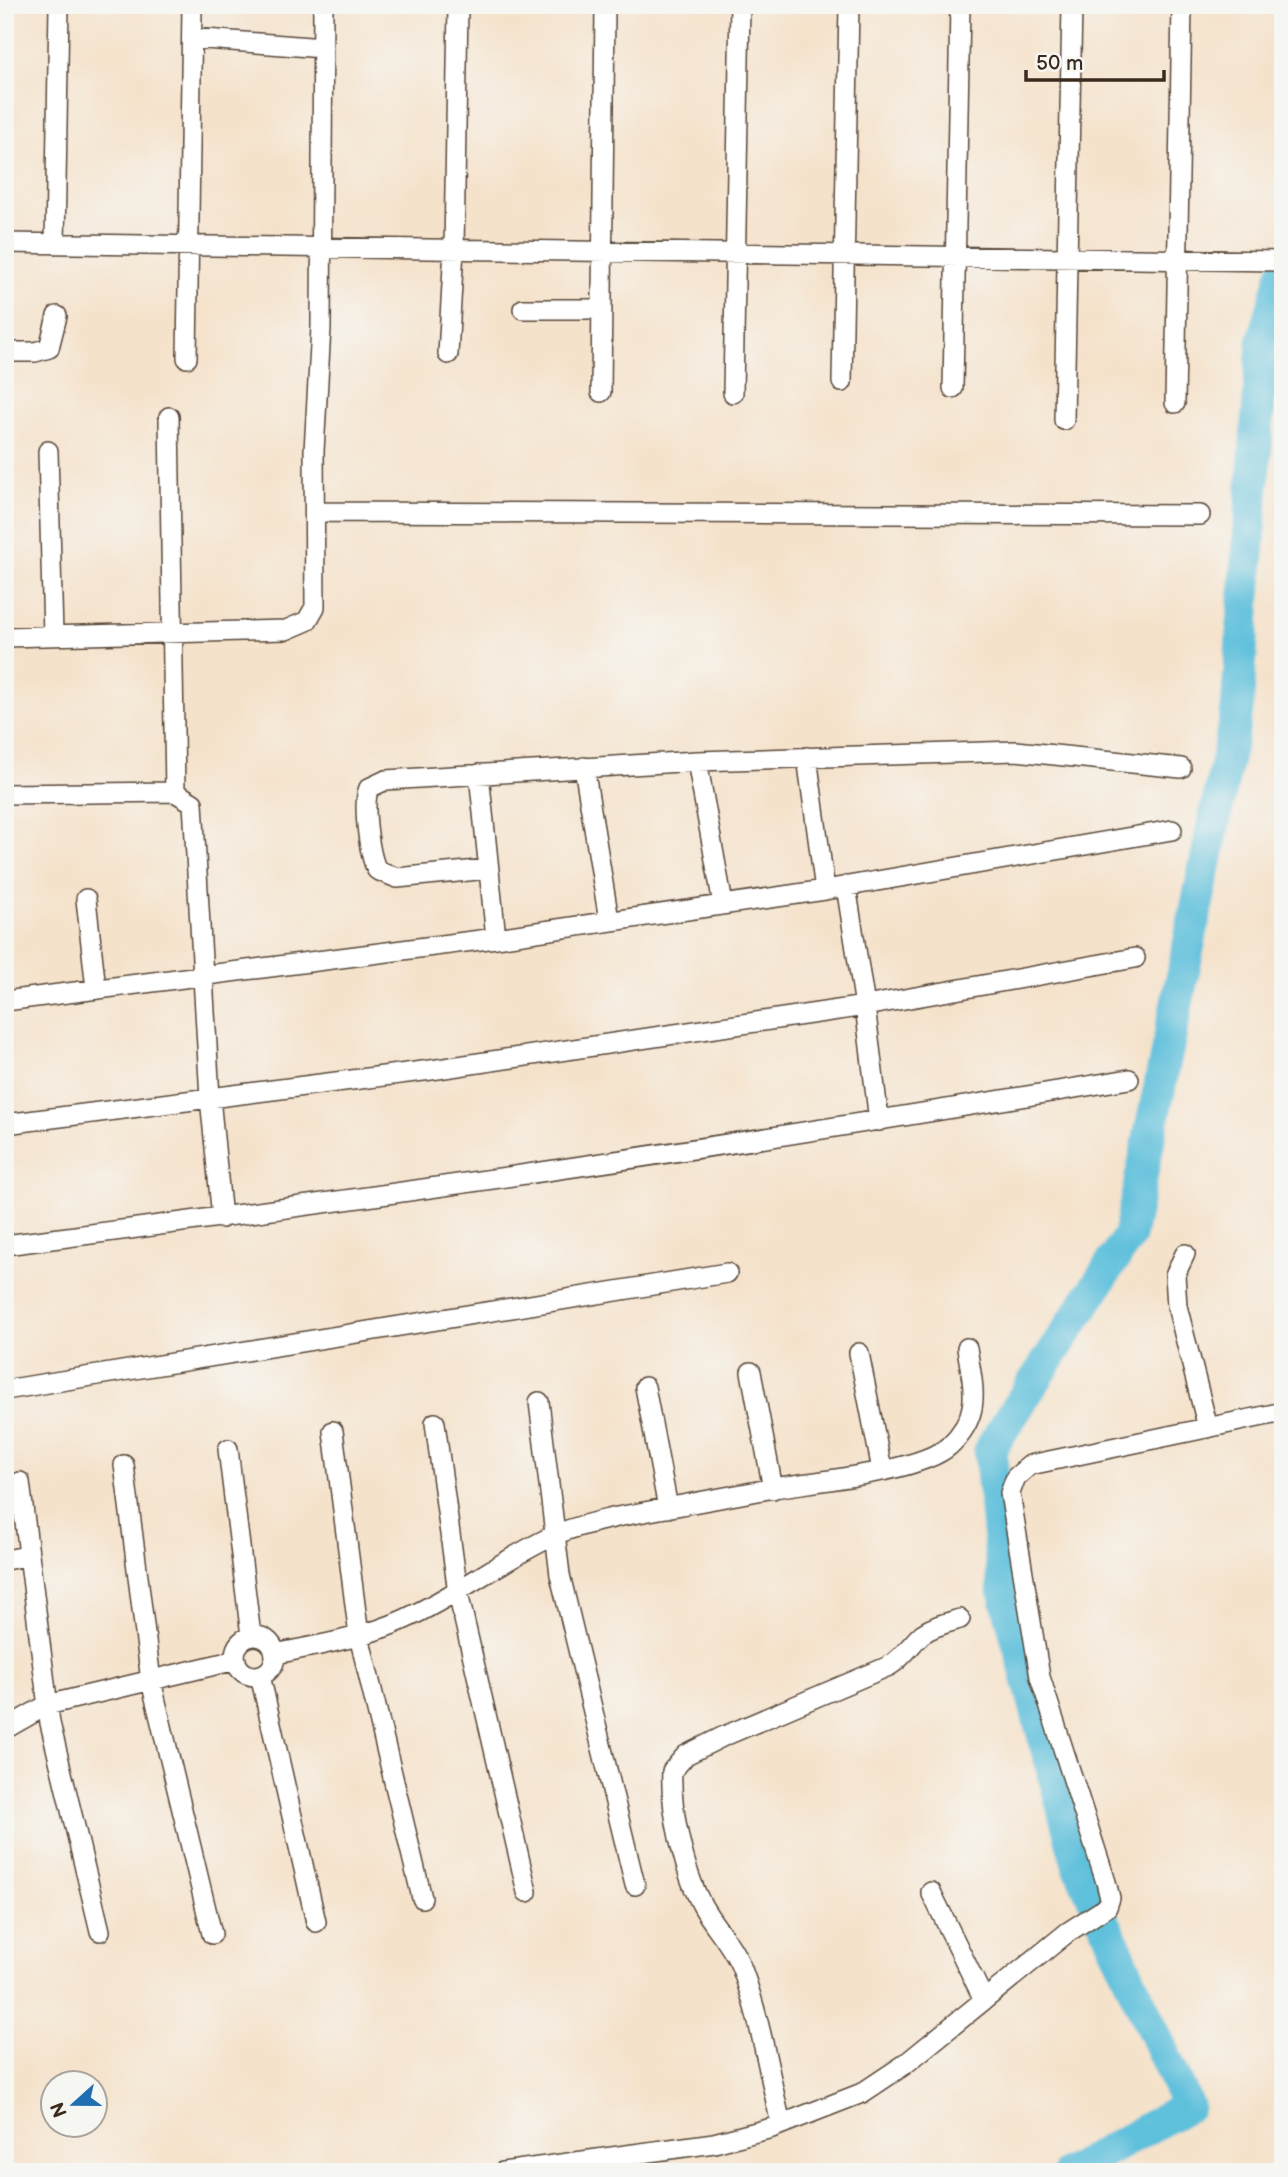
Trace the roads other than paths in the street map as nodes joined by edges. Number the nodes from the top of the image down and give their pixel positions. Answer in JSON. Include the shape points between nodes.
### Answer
{"nodes":[{"id":1,"x":58,"y":5,"type":"edge"},
{"id":2,"x":192,"y":5,"type":"edge"},
{"id":3,"x":323,"y":5,"type":"edge"},
{"id":4,"x":458,"y":5,"type":"edge"},
{"id":5,"x":605,"y":5,"type":"edge"},
{"id":6,"x":740,"y":5,"type":"edge"},
{"id":7,"x":849,"y":5,"type":"edge"},
{"id":8,"x":960,"y":5,"type":"edge"},
{"id":9,"x":1072,"y":5,"type":"edge"},
{"id":10,"x":1182,"y":5,"type":"edge"},
{"id":11,"x":192,"y":38,"type":"junction"},
{"id":12,"x":323,"y":48,"type":"junction"},
{"id":13,"x":5,"y":243,"type":"edge"},
{"id":14,"x":55,"y":244,"type":"junction"},
{"id":15,"x":190,"y":246,"type":"junction"},
{"id":16,"x":321,"y":247,"type":"junction"},
{"id":17,"x":454,"y":249,"type":"junction"},
{"id":18,"x":602,"y":251,"type":"junction"},
{"id":19,"x":737,"y":253,"type":"junction"},
{"id":20,"x":844,"y":256,"type":"junction"},
{"id":21,"x":956,"y":257,"type":"junction"},
{"id":22,"x":1068,"y":259,"type":"junction"},
{"id":23,"x":1283,"y":261,"type":"edge"},
{"id":24,"x":1176,"y":262,"type":"junction"},
{"id":25,"x":523,"y":309,"type":"dead end"},
{"id":26,"x":602,"y":309,"type":"junction"},
{"id":27,"x":57,"y":316,"type":"dead end"},
{"id":28,"x":5,"y":352,"type":"edge"},
{"id":29,"x":448,"y":354,"type":"dead end"},
{"id":30,"x":187,"y":358,"type":"dead end"},
{"id":31,"x":842,"y":383,"type":"dead end"},
{"id":32,"x":953,"y":388,"type":"dead end"},
{"id":33,"x":601,"y":392,"type":"dead end"},
{"id":34,"x":733,"y":393,"type":"dead end"},
{"id":35,"x":1175,"y":403,"type":"dead end"},
{"id":36,"x":169,"y":416,"type":"dead end"},
{"id":37,"x":1064,"y":420,"type":"dead end"},
{"id":38,"x":48,"y":452,"type":"dead end"},
{"id":39,"x":316,"y":513,"type":"junction"},
{"id":40,"x":1200,"y":516,"type":"dead end"},
{"id":41,"x":52,"y":635,"type":"junction"},
{"id":42,"x":174,"y":635,"type":"junction"},
{"id":43,"x":5,"y":637,"type":"edge"},
{"id":44,"x":807,"y":757,"type":"junction"},
{"id":45,"x":697,"y":761,"type":"junction"},
{"id":46,"x":584,"y":767,"type":"junction"},
{"id":47,"x":1181,"y":768,"type":"dead end"},
{"id":48,"x":479,"y":774,"type":"junction"},
{"id":49,"x":176,"y":792,"type":"junction"},
{"id":50,"x":5,"y":794,"type":"edge"},
{"id":51,"x":1172,"y":830,"type":"dead end"},
{"id":52,"x":488,"y":869,"type":"junction"},
{"id":53,"x":846,"y":886,"type":"junction"},
{"id":54,"x":825,"y":890,"type":"junction"},
{"id":55,"x":86,"y":899,"type":"dead end"},
{"id":56,"x":723,"y":904,"type":"junction"},
{"id":57,"x":609,"y":920,"type":"junction"},
{"id":58,"x":496,"y":938,"type":"junction"},
{"id":59,"x":1135,"y":958,"type":"dead end"},
{"id":60,"x":201,"y":975,"type":"junction"},
{"id":61,"x":96,"y":989,"type":"junction"},
{"id":62,"x":5,"y":1001,"type":"edge"},
{"id":63,"x":865,"y":1006,"type":"junction"},
{"id":64,"x":1129,"y":1079,"type":"dead end"},
{"id":65,"x":210,"y":1098,"type":"junction"},
{"id":66,"x":879,"y":1121,"type":"junction"},
{"id":67,"x":5,"y":1124,"type":"edge"},
{"id":68,"x":222,"y":1218,"type":"junction"},
{"id":69,"x":5,"y":1245,"type":"edge"},
{"id":70,"x":1185,"y":1254,"type":"dead end"},
{"id":71,"x":727,"y":1273,"type":"dead end"},
{"id":72,"x":967,"y":1348,"type":"dead end"},
{"id":73,"x":859,"y":1353,"type":"dead end"},
{"id":74,"x":751,"y":1372,"type":"dead end"},
{"id":75,"x":645,"y":1387,"type":"dead end"},
{"id":76,"x":5,"y":1390,"type":"edge"},
{"id":77,"x":539,"y":1402,"type":"dead end"},
{"id":78,"x":1283,"y":1412,"type":"edge"},
{"id":79,"x":435,"y":1423,"type":"dead end"},
{"id":80,"x":1208,"y":1428,"type":"junction"},
{"id":81,"x":333,"y":1431,"type":"dead end"},
{"id":82,"x":228,"y":1450,"type":"dead end"},
{"id":83,"x":124,"y":1465,"type":"dead end"},
{"id":84,"x":883,"y":1470,"type":"junction"},
{"id":85,"x":20,"y":1482,"type":"dead end"},
{"id":86,"x":773,"y":1489,"type":"junction"},
{"id":87,"x":668,"y":1508,"type":"junction"},
{"id":88,"x":555,"y":1535,"type":"junction"},
{"id":89,"x":27,"y":1556,"type":"junction"},
{"id":90,"x":5,"y":1560,"type":"edge"},
{"id":91,"x":458,"y":1593,"type":"junction"},
{"id":92,"x":960,"y":1619,"type":"dead end"},
{"id":93,"x":251,"y":1636,"type":"junction"},
{"id":94,"x":359,"y":1636,"type":"junction"},
{"id":95,"x":275,"y":1654,"type":"junction"},
{"id":96,"x":236,"y":1660,"type":"junction"},
{"id":97,"x":260,"y":1675,"type":"junction"},
{"id":98,"x":151,"y":1681,"type":"junction"},
{"id":99,"x":47,"y":1705,"type":"junction"},
{"id":100,"x":5,"y":1729,"type":"edge"},
{"id":101,"x":635,"y":1885,"type":"dead end"},
{"id":102,"x":527,"y":1892,"type":"dead end"},
{"id":103,"x":931,"y":1892,"type":"dead end"},
{"id":104,"x":422,"y":1898,"type":"dead end"},
{"id":105,"x":316,"y":1922,"type":"dead end"},
{"id":106,"x":100,"y":1931,"type":"dead end"},
{"id":107,"x":212,"y":1934,"type":"dead end"},
{"id":108,"x":984,"y":2000,"type":"junction"},
{"id":109,"x":781,"y":2124,"type":"junction"},
{"id":110,"x":503,"y":2172,"type":"edge"}],
"edges":[{"from":1,"to":14,"type":"street"},
{"from":2,"to":11,"type":"street"},
{"from":3,"to":12,"type":"street"},
{"from":4,"to":17,"type":"street"},
{"from":5,"to":18,"type":"street"},
{"from":6,"to":19,"type":"street"},
{"from":7,"to":20,"type":"street"},
{"from":8,"to":21,"type":"street"},
{"from":9,"to":22,"type":"street"},
{"from":10,"to":24,"type":"street"},
{"from":11,"to":12,"type":"street"},
{"from":11,"to":15,"type":"street"},
{"from":12,"to":16,"type":"street"},
{"from":13,"to":14,"type":"street"},
{"from":14,"to":15,"type":"street"},
{"from":15,"to":16,"type":"street"},
{"from":15,"to":30,"type":"street"},
{"from":16,"to":17,"type":"street"},
{"from":16,"to":39,"type":"street"},
{"from":17,"to":18,"type":"street"},
{"from":17,"to":29,"type":"street"},
{"from":18,"to":19,"type":"street"},
{"from":18,"to":26,"type":"street"},
{"from":19,"to":20,"type":"street"},
{"from":19,"to":34,"type":"street"},
{"from":20,"to":21,"type":"street"},
{"from":20,"to":31,"type":"street"},
{"from":21,"to":22,"type":"street"},
{"from":21,"to":32,"type":"street"},
{"from":22,"to":24,"type":"street"},
{"from":22,"to":37,"type":"street"},
{"from":23,"to":24,"type":"street"},
{"from":24,"to":35,"type":"street"},
{"from":25,"to":26,"type":"street"},
{"from":26,"to":33,"type":"street"},
{"from":27,"to":28,"type":"street","via":[[49,348]]},
{"from":36,"to":42,"type":"street"},
{"from":38,"to":41,"type":"street"},
{"from":39,"to":40,"type":"street"},
{"from":39,"to":42,"type":"street","via":[[315,607],[307,621],[286,630]]},
{"from":41,"to":42,"type":"street"},
{"from":41,"to":43,"type":"street"},
{"from":42,"to":49,"type":"street"},
{"from":44,"to":45,"type":"street"},
{"from":44,"to":47,"type":"street","via":[[1016,751]]},
{"from":44,"to":54,"type":"street"},
{"from":45,"to":46,"type":"street"},
{"from":45,"to":56,"type":"street"},
{"from":46,"to":48,"type":"street"},
{"from":46,"to":57,"type":"street"},
{"from":48,"to":52,"type":"street"},
{"from":48,"to":52,"type":"street","via":[[378,782],[367,793],[368,825],[372,860],[386,875],[397,878]]},
{"from":49,"to":50,"type":"street"},
{"from":49,"to":60,"type":"street","via":[[188,797],[195,811]]},
{"from":51,"to":53,"type":"street"},
{"from":52,"to":58,"type":"street"},
{"from":53,"to":54,"type":"street"},
{"from":53,"to":63,"type":"street"},
{"from":54,"to":56,"type":"street"},
{"from":55,"to":61,"type":"street"},
{"from":56,"to":57,"type":"street"},
{"from":57,"to":58,"type":"street"},
{"from":58,"to":60,"type":"street"},
{"from":59,"to":63,"type":"street"},
{"from":60,"to":61,"type":"street"},
{"from":60,"to":65,"type":"street"},
{"from":61,"to":62,"type":"street"},
{"from":63,"to":65,"type":"street"},
{"from":63,"to":66,"type":"street"},
{"from":64,"to":66,"type":"street"},
{"from":65,"to":67,"type":"street"},
{"from":65,"to":68,"type":"street"},
{"from":66,"to":68,"type":"street"},
{"from":68,"to":69,"type":"street"},
{"from":70,"to":80,"type":"street","via":[[1175,1275],[1177,1306]]},
{"from":71,"to":76,"type":"street"},
{"from":72,"to":84,"type":"street","via":[[975,1403],[966,1423],[948,1446],[934,1455]]},
{"from":73,"to":84,"type":"street"},
{"from":74,"to":86,"type":"street"},
{"from":75,"to":87,"type":"street"},
{"from":77,"to":88,"type":"street"},
{"from":78,"to":80,"type":"street"},
{"from":79,"to":91,"type":"street"},
{"from":80,"to":108,"type":"street","via":[[1030,1465],[1016,1477],[1010,1493],[1040,1678],[1110,1898],[1107,1908]]},
{"from":81,"to":94,"type":"street"},
{"from":82,"to":93,"type":"street"},
{"from":83,"to":98,"type":"street"},
{"from":84,"to":86,"type":"street"},
{"from":85,"to":89,"type":"street"},
{"from":86,"to":87,"type":"street"},
{"from":87,"to":88,"type":"street"},
{"from":88,"to":91,"type":"street"},
{"from":88,"to":101,"type":"street","via":[[571,1629]]},
{"from":89,"to":90,"type":"street"},
{"from":89,"to":99,"type":"street"},
{"from":91,"to":94,"type":"street"},
{"from":91,"to":102,"type":"street"},
{"from":92,"to":109,"type":"street","via":[[923,1634],[889,1666],[722,1737],[686,1755],[672,1771],[692,1878],[704,1908],[742,1968]]},
{"from":93,"to":95,"type":"street","via":[[267,1639]]},
{"from":93,"to":96,"type":"street","via":[[238,1645]]},
{"from":94,"to":95,"type":"street"},
{"from":94,"to":104,"type":"street"},
{"from":95,"to":97,"type":"street","via":[[272,1668]]},
{"from":96,"to":97,"type":"street","via":[[245,1673]]},
{"from":96,"to":98,"type":"street"},
{"from":97,"to":105,"type":"street"},
{"from":98,"to":99,"type":"street"},
{"from":98,"to":107,"type":"street"},
{"from":99,"to":100,"type":"street"},
{"from":99,"to":106,"type":"street"},
{"from":103,"to":108,"type":"street"},
{"from":108,"to":109,"type":"street","via":[[862,2093]]},
{"from":109,"to":110,"type":"street","via":[[714,2143]]}]}
